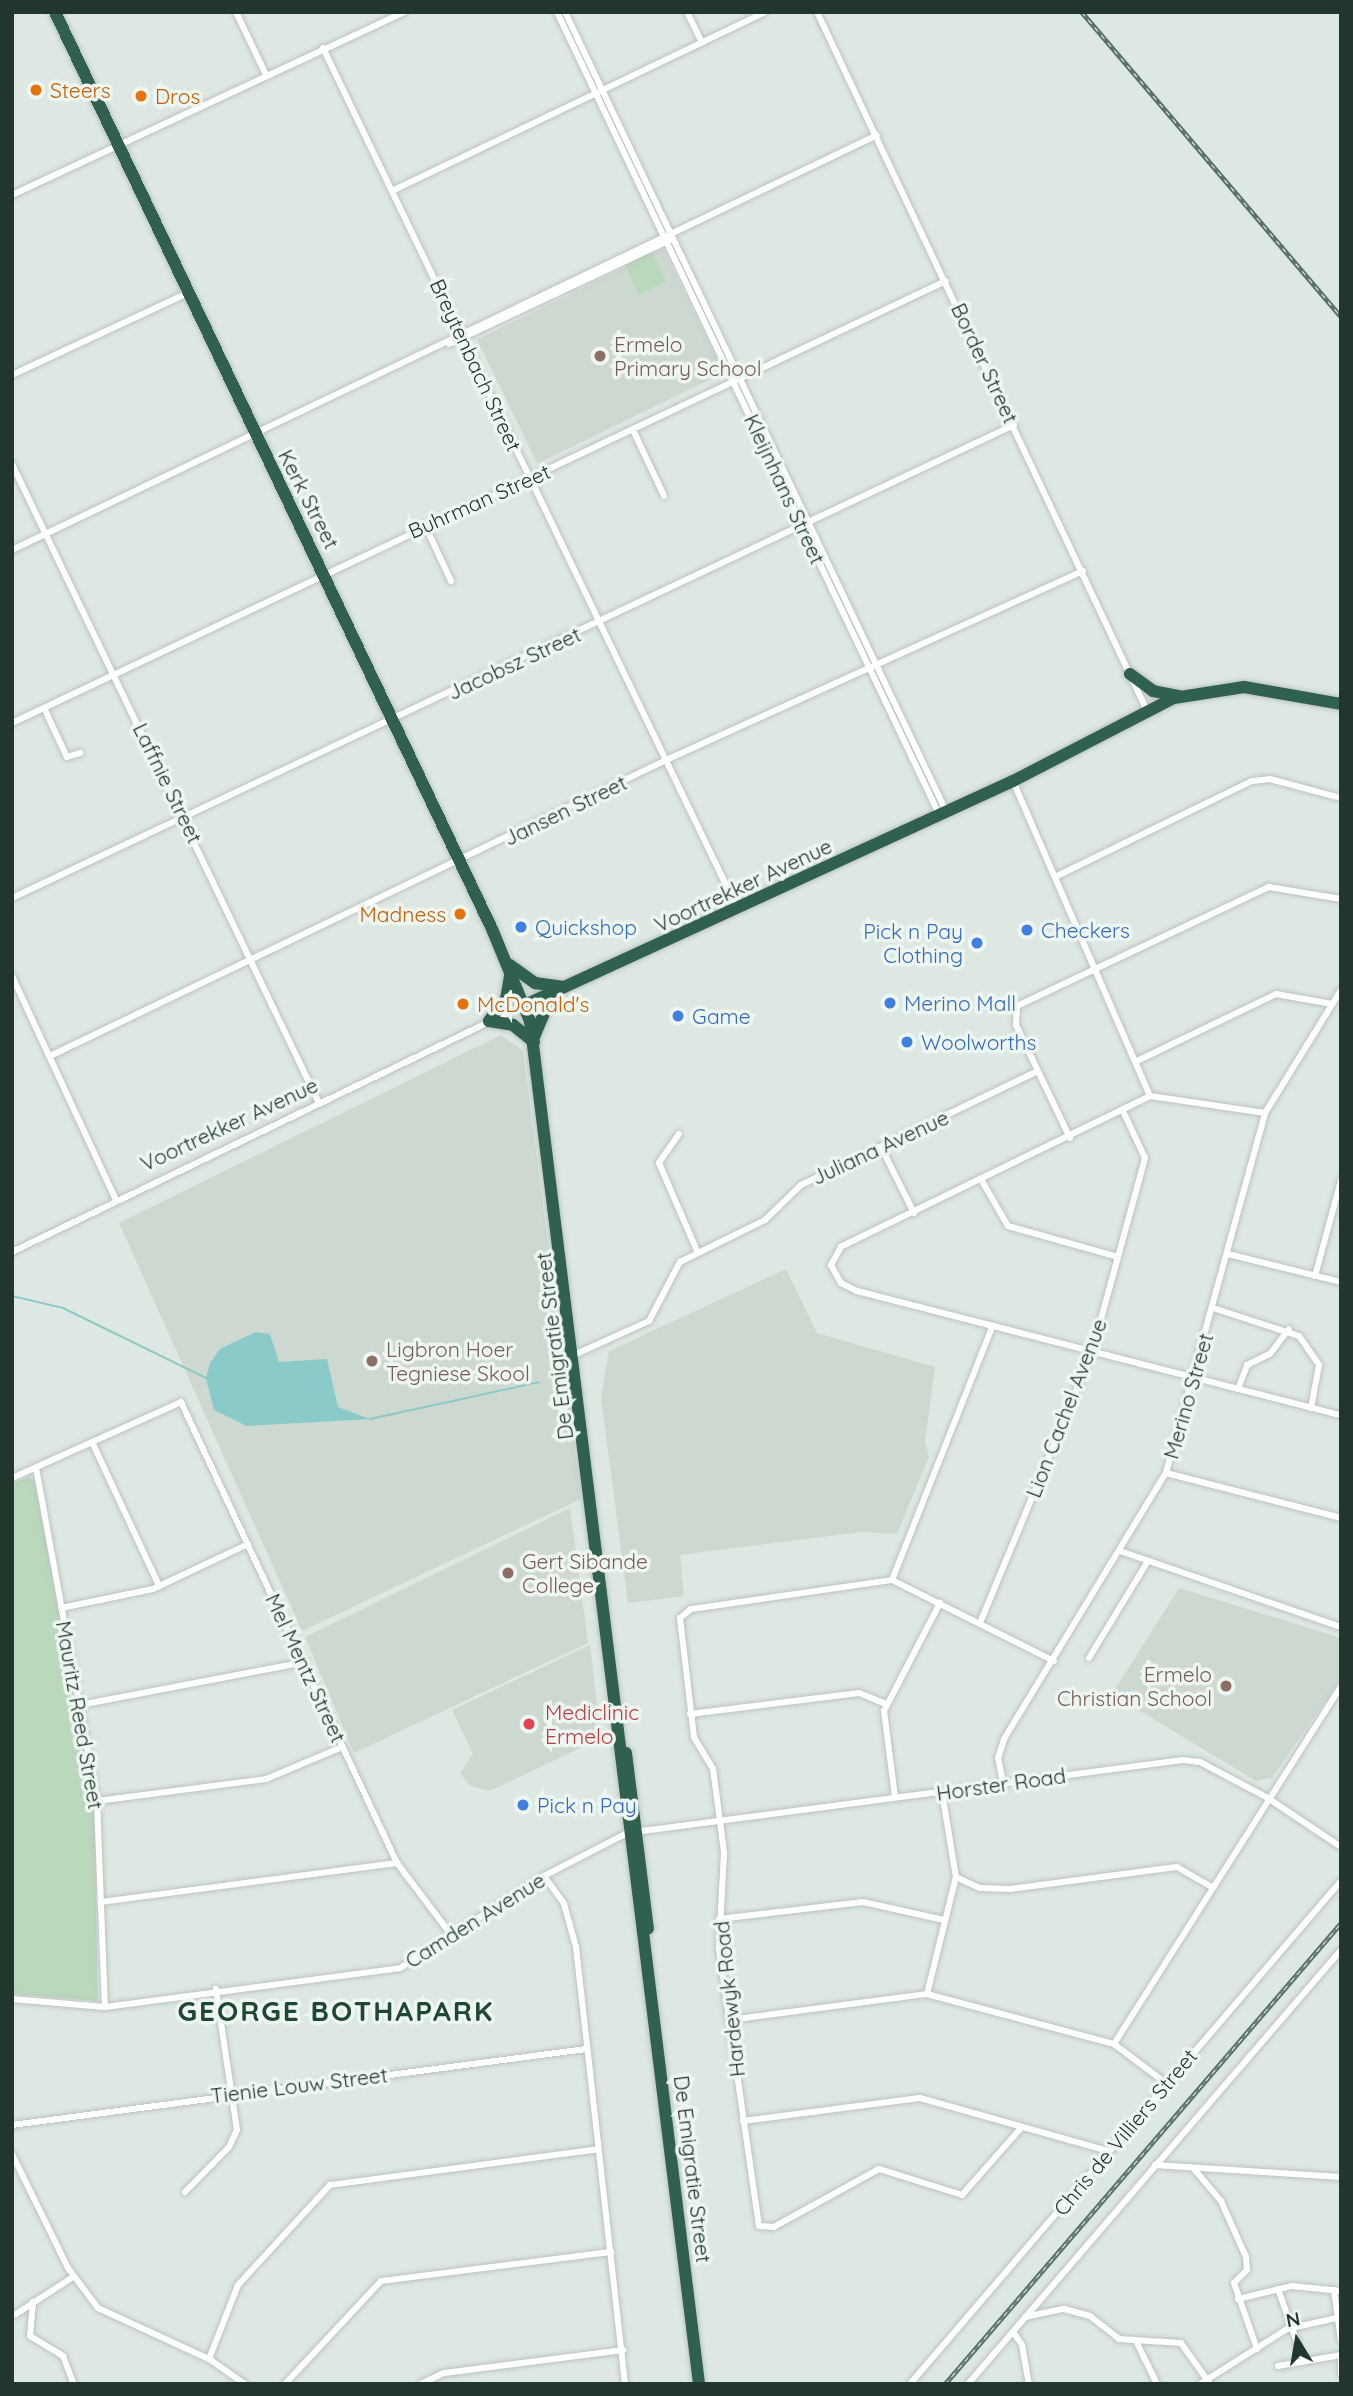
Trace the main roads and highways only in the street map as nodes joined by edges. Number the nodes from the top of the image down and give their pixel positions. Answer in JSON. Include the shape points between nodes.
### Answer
{"nodes":[{"id":1,"x":55,"y":12,"type":"edge"},
{"id":2,"x":1130,"y":674,"type":"road end"},
{"id":3,"x":1180,"y":696,"type":"junction"},
{"id":4,"x":1321,"y":701,"type":"junction"},
{"id":5,"x":1341,"y":704,"type":"edge"},
{"id":6,"x":1341,"y":711,"type":"edge"},
{"id":7,"x":509,"y":966,"type":"junction"},
{"id":8,"x":559,"y":990,"type":"junction"},
{"id":9,"x":525,"y":1005,"type":"junction"},
{"id":10,"x":534,"y":1040,"type":"junction"},
{"id":11,"x":697,"y":2380,"type":"edge"}],
"edges":[{"from":1,"to":7,"type":"highway","name":"Kerk Street"},
{"from":2,"to":3,"type":"highway","via":[[1153,691]]},
{"from":3,"to":4,"type":"highway","via":[[1244,687]]},
{"from":3,"to":8,"type":"highway","name":"Voortrekker Avenue","via":[[1013,781]]},
{"from":4,"to":5,"type":"highway"},
{"from":4,"to":6,"type":"highway"},
{"from":7,"to":8,"type":"highway","via":[[535,983]]},
{"from":7,"to":9,"type":"highway","name":"Kerk Street"},
{"from":7,"to":10,"type":"highway","via":[[506,999],[489,1021],[513,1025]]},
{"from":8,"to":9,"type":"highway","name":"Voortrekker Avenue"},
{"from":8,"to":10,"type":"highway"},
{"from":9,"to":10,"type":"highway","name":"De Emigratie Street"},
{"from":10,"to":11,"type":"highway","name":"De Emigratie Street"}]}
